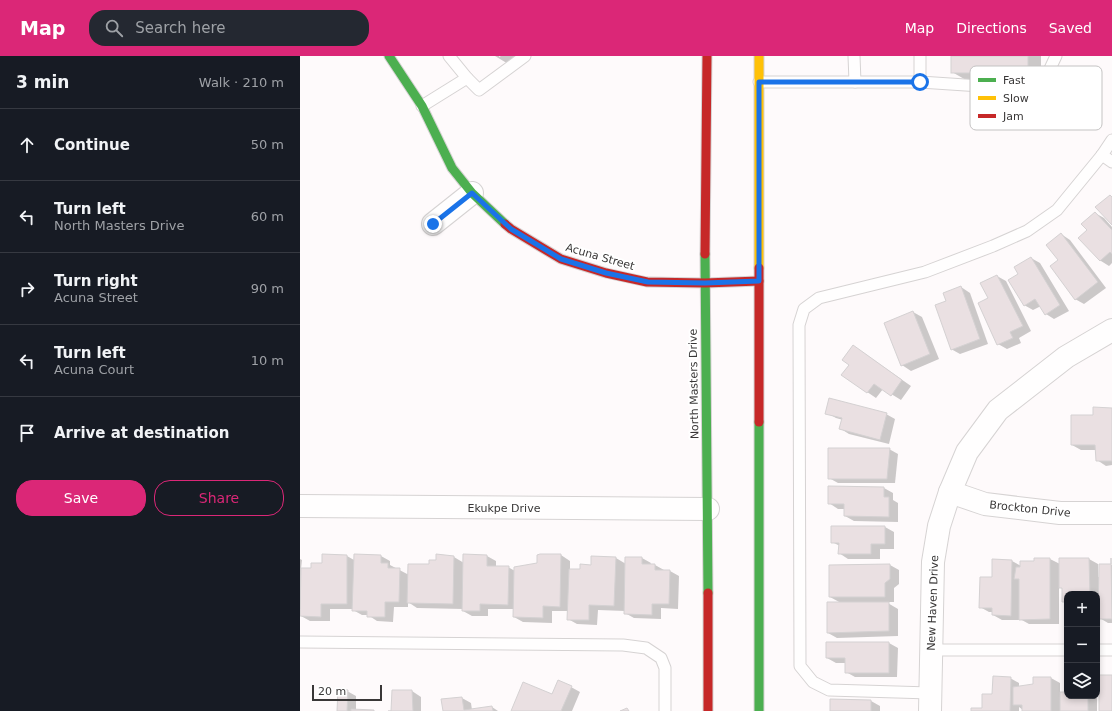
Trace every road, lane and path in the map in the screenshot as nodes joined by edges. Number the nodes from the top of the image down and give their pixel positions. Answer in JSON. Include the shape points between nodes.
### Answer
{"nodes":[{"id":1,"x":389,"y":56,"type":"edge"},
{"id":2,"x":450,"y":56,"type":"edge"},
{"id":3,"x":525,"y":56,"type":"edge"},
{"id":4,"x":707,"y":56,"type":"edge"},
{"id":5,"x":760,"y":56,"type":"edge"},
{"id":6,"x":854,"y":56,"type":"edge"},
{"id":7,"x":920,"y":56,"type":"edge"},
{"id":8,"x":1056,"y":56,"type":"edge"},
{"id":9,"x":1051,"y":66,"type":"edge"},
{"id":10,"x":466,"y":78,"type":"junction"},
{"id":11,"x":759,"y":82,"type":"junction"},
{"id":12,"x":855,"y":82,"type":"junction"},
{"id":13,"x":920,"y":82,"type":"junction"},
{"id":14,"x":970,"y":85,"type":"edge"},
{"id":15,"x":422,"y":106,"type":"junction"},
{"id":16,"x":1112,"y":140,"type":"edge"},
{"id":17,"x":1102,"y":155,"type":"junction"},
{"id":18,"x":1112,"y":162,"type":"edge"},
{"id":19,"x":472,"y":193,"type":"junction"},
{"id":20,"x":433,"y":224,"type":"dead end"},
{"id":21,"x":759,"y":281,"type":"junction"},
{"id":22,"x":705,"y":283,"type":"junction"},
{"id":23,"x":1112,"y":330,"type":"edge"},
{"id":24,"x":950,"y":492,"type":"junction"},
{"id":25,"x":300,"y":506,"type":"edge"},
{"id":26,"x":708,"y":509,"type":"junction"},
{"id":27,"x":1112,"y":513,"type":"edge"},
{"id":28,"x":300,"y":642,"type":"edge"},
{"id":29,"x":931,"y":650,"type":"junction"},
{"id":30,"x":1064,"y":650,"type":"edge"},
{"id":31,"x":1100,"y":650,"type":"edge"},
{"id":32,"x":1112,"y":650,"type":"edge"},
{"id":33,"x":930,"y":702,"type":"edge"},
{"id":34,"x":666,"y":711,"type":"edge"},
{"id":35,"x":708,"y":711,"type":"edge"},
{"id":36,"x":759,"y":711,"type":"edge"}],
"edges":[{"from":1,"to":15,"type":"main road","name":"Acuna Street"},
{"from":2,"to":10,"type":"lane"},
{"from":3,"to":10,"type":"lane","via":[[479,90]]},
{"from":4,"to":22,"type":"main road","name":"North Masters Drive"},
{"from":5,"to":11,"type":"main road"},
{"from":6,"to":12,"type":"lane"},
{"from":7,"to":13,"type":"lane"},
{"from":8,"to":9,"type":"lane"},
{"from":10,"to":15,"type":"lane"},
{"from":11,"to":12,"type":"lane"},
{"from":11,"to":21,"type":"main road"},
{"from":12,"to":13,"type":"lane"},
{"from":13,"to":14,"type":"lane"},
{"from":15,"to":19,"type":"main road","name":"Acuna Street","via":[[452,168]]},
{"from":16,"to":17,"type":"lane"},
{"from":17,"to":18,"type":"lane"},
{"from":17,"to":33,"type":"lane","via":[[1057,210],[1027,231],[925,272],[819,298],[804,309],[799,325],[800,666],[813,682],[830,690]]},
{"from":19,"to":20,"type":"street"},
{"from":19,"to":22,"type":"main road","name":"Acuna Street","via":[[511,229],[561,259],[606,273],[648,282]]},
{"from":21,"to":22,"type":"main road","name":"Acuna Street"},
{"from":21,"to":36,"type":"main road"},
{"from":22,"to":26,"type":"main road","name":"North Masters Drive"},
{"from":23,"to":24,"type":"street","name":"New Haven Drive","via":[[1066,357],[998,410],[967,452]]},
{"from":24,"to":27,"type":"street","name":"Brockton Drive","via":[[985,504],[1060,513]]},
{"from":24,"to":29,"type":"street","name":"New Haven Drive","via":[[939,526],[933,562]]},
{"from":25,"to":26,"type":"street","name":"Ekukpe Drive"},
{"from":26,"to":35,"type":"main road","name":"North Masters Drive"},
{"from":28,"to":34,"type":"lane","via":[[646,648],[661,658],[665,668]]},
{"from":29,"to":30,"type":"lane"},
{"from":29,"to":33,"type":"street","name":"New Haven Drive"},
{"from":31,"to":32,"type":"lane"}]}
